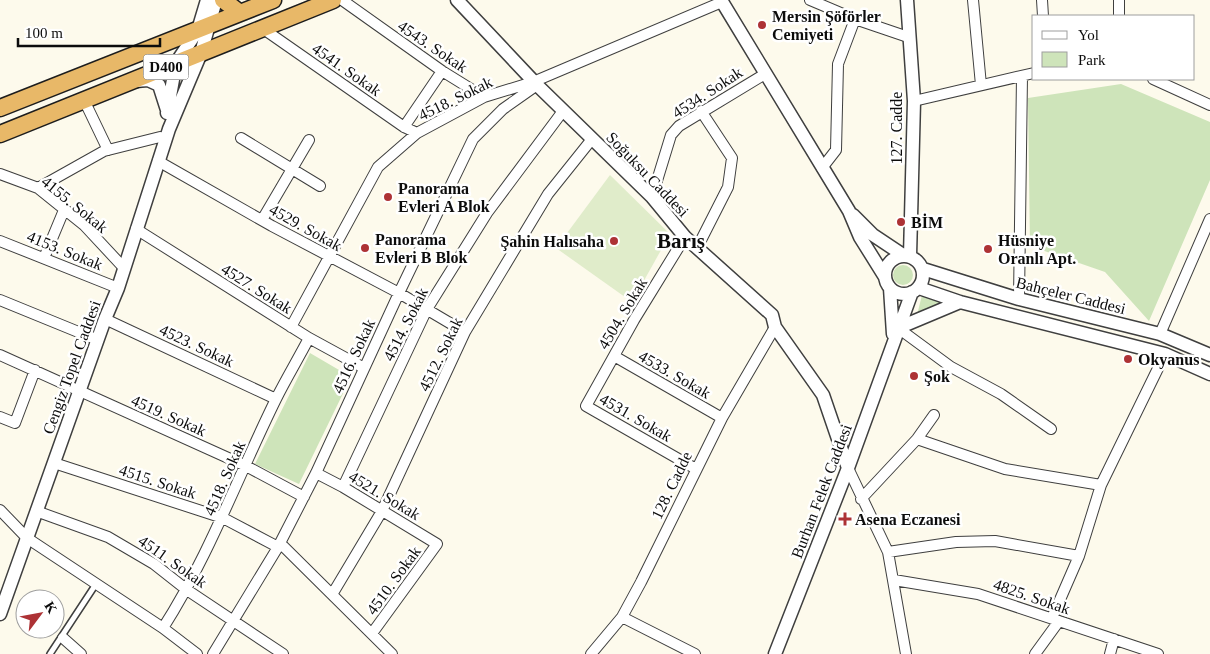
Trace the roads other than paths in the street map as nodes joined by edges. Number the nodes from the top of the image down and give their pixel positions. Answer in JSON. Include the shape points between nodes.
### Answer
{"nodes":[{"id":1,"x":206,"y":0,"type":"edge"},
{"id":2,"x":216,"y":0,"type":"edge"},
{"id":3,"x":223,"y":0,"type":"edge"},
{"id":4,"x":273,"y":0,"type":"edge"},
{"id":5,"x":333,"y":0,"type":"edge"},
{"id":6,"x":342,"y":0,"type":"edge"},
{"id":7,"x":457,"y":0,"type":"edge"},
{"id":8,"x":810,"y":0,"type":"edge"},
{"id":9,"x":907,"y":0,"type":"edge"},
{"id":10,"x":973,"y":0,"type":"edge"},
{"id":11,"x":1042,"y":0,"type":"edge"},
{"id":12,"x":1119,"y":0,"type":"edge"},
{"id":13,"x":722,"y":1,"type":"edge"},
{"id":14,"x":240,"y":13,"type":"junction"},
{"id":15,"x":1043,"y":15,"type":"edge"},
{"id":16,"x":1119,"y":15,"type":"edge"},
{"id":17,"x":855,"y":19,"type":"junction"},
{"id":18,"x":203,"y":28,"type":"junction"},
{"id":19,"x":262,"y":28,"type":"junction"},
{"id":20,"x":908,"y":37,"type":"junction"},
{"id":21,"x":200,"y":53,"type":"junction"},
{"id":22,"x":176,"y":63,"type":"junction"},
{"id":23,"x":442,"y":71,"type":"junction"},
{"id":24,"x":765,"y":74,"type":"junction"},
{"id":25,"x":1032,"y":74,"type":"edge"},
{"id":26,"x":1022,"y":76,"type":"junction"},
{"id":27,"x":1155,"y":80,"type":"edge"},
{"id":28,"x":132,"y":81,"type":"junction"},
{"id":29,"x":535,"y":84,"type":"junction"},
{"id":30,"x":981,"y":85,"type":"junction"},
{"id":31,"x":484,"y":97,"type":"junction"},
{"id":32,"x":84,"y":100,"type":"junction"},
{"id":33,"x":914,"y":101,"type":"junction"},
{"id":34,"x":1210,"y":105,"type":"edge"},
{"id":35,"x":0,"y":108,"type":"edge"},
{"id":36,"x":563,"y":111,"type":"junction"},
{"id":37,"x":702,"y":111,"type":"junction"},
{"id":38,"x":167,"y":113,"type":"junction"},
{"id":39,"x":404,"y":128,"type":"junction"},
{"id":40,"x":417,"y":133,"type":"junction"},
{"id":41,"x":0,"y":134,"type":"edge"},
{"id":42,"x":167,"y":135,"type":"junction"},
{"id":43,"x":241,"y":138,"type":"dead end"},
{"id":44,"x":592,"y":139,"type":"junction"},
{"id":45,"x":309,"y":140,"type":"dead end"},
{"id":46,"x":108,"y":150,"type":"junction"},
{"id":47,"x":158,"y":161,"type":"junction"},
{"id":48,"x":822,"y":168,"type":"junction"},
{"id":49,"x":293,"y":169,"type":"junction"},
{"id":50,"x":0,"y":174,"type":"edge"},
{"id":51,"x":320,"y":186,"type":"dead end"},
{"id":52,"x":38,"y":188,"type":"junction"},
{"id":53,"x":652,"y":197,"type":"junction"},
{"id":54,"x":64,"y":210,"type":"junction"},
{"id":55,"x":849,"y":212,"type":"junction"},
{"id":56,"x":1210,"y":219,"type":"edge"},
{"id":57,"x":262,"y":220,"type":"junction"},
{"id":58,"x":136,"y":229,"type":"junction"},
{"id":59,"x":685,"y":237,"type":"junction"},
{"id":60,"x":0,"y":241,"type":"edge"},
{"id":61,"x":698,"y":248,"type":"junction"},
{"id":62,"x":906,"y":256,"type":"junction"},
{"id":63,"x":329,"y":257,"type":"junction"},
{"id":64,"x":44,"y":258,"type":"junction"},
{"id":65,"x":124,"y":268,"type":"junction"},
{"id":66,"x":923,"y":269,"type":"junction"},
{"id":67,"x":888,"y":282,"type":"junction"},
{"id":68,"x":118,"y":288,"type":"junction"},
{"id":69,"x":915,"y":290,"type":"junction"},
{"id":70,"x":399,"y":292,"type":"junction"},
{"id":71,"x":1018,"y":299,"type":"junction"},
{"id":72,"x":0,"y":300,"type":"edge"},
{"id":73,"x":960,"y":302,"type":"junction"},
{"id":74,"x":427,"y":309,"type":"junction"},
{"id":75,"x":105,"y":319,"type":"junction"},
{"id":76,"x":291,"y":327,"type":"junction"},
{"id":77,"x":775,"y":328,"type":"junction"},
{"id":78,"x":465,"y":332,"type":"junction"},
{"id":79,"x":896,"y":334,"type":"junction"},
{"id":80,"x":1160,"y":334,"type":"junction"},
{"id":81,"x":309,"y":338,"type":"junction"},
{"id":82,"x":98,"y":340,"type":"junction"},
{"id":83,"x":1165,"y":354,"type":"junction"},
{"id":84,"x":1210,"y":355,"type":"edge"},
{"id":85,"x":0,"y":356,"type":"edge"},
{"id":86,"x":614,"y":356,"type":"junction"},
{"id":87,"x":364,"y":368,"type":"junction"},
{"id":88,"x":36,"y":370,"type":"junction"},
{"id":89,"x":1210,"y":374,"type":"edge"},
{"id":90,"x":79,"y":390,"type":"junction"},
{"id":91,"x":276,"y":399,"type":"junction"},
{"id":92,"x":586,"y":406,"type":"joint"},
{"id":93,"x":934,"y":415,"type":"dead end"},
{"id":94,"x":0,"y":417,"type":"edge"},
{"id":95,"x":722,"y":418,"type":"junction"},
{"id":96,"x":1051,"y":429,"type":"dead end"},
{"id":97,"x":917,"y":439,"type":"junction"},
{"id":98,"x":54,"y":463,"type":"junction"},
{"id":99,"x":246,"y":466,"type":"junction"},
{"id":100,"x":848,"y":468,"type":"junction"},
{"id":101,"x":696,"y":469,"type":"junction"},
{"id":102,"x":316,"y":473,"type":"junction"},
{"id":103,"x":1102,"y":485,"type":"junction"},
{"id":104,"x":343,"y":487,"type":"junction"},
{"id":105,"x":304,"y":497,"type":"junction"},
{"id":106,"x":861,"y":499,"type":"junction"},
{"id":107,"x":0,"y":510,"type":"edge"},
{"id":108,"x":36,"y":511,"type":"junction"},
{"id":109,"x":382,"y":511,"type":"junction"},
{"id":110,"x":223,"y":518,"type":"junction"},
{"id":111,"x":26,"y":538,"type":"junction"},
{"id":112,"x":437,"y":544,"type":"joint"},
{"id":113,"x":279,"y":545,"type":"junction"},
{"id":114,"x":888,"y":552,"type":"junction"},
{"id":115,"x":1079,"y":556,"type":"junction"},
{"id":116,"x":894,"y":580,"type":"junction"},
{"id":117,"x":96,"y":584,"type":"junction"},
{"id":118,"x":187,"y":590,"type":"junction"},
{"id":119,"x":333,"y":593,"type":"junction"},
{"id":120,"x":2,"y":600,"type":"edge"},
{"id":121,"x":0,"y":614,"type":"edge"},
{"id":122,"x":622,"y":617,"type":"junction"},
{"id":123,"x":1055,"y":620,"type":"junction"},
{"id":124,"x":234,"y":621,"type":"junction"},
{"id":125,"x":163,"y":628,"type":"junction"},
{"id":126,"x":373,"y":632,"type":"junction"},
{"id":127,"x":65,"y":635,"type":"edge"},
{"id":128,"x":62,"y":639,"type":"edge"},
{"id":129,"x":64,"y":639,"type":"edge"},
{"id":130,"x":1114,"y":639,"type":"junction"},
{"id":131,"x":50,"y":654,"type":"edge"},
{"id":132,"x":81,"y":654,"type":"edge"},
{"id":133,"x":197,"y":654,"type":"edge"},
{"id":134,"x":212,"y":654,"type":"edge"},
{"id":135,"x":283,"y":654,"type":"edge"},
{"id":136,"x":392,"y":654,"type":"edge"},
{"id":137,"x":591,"y":654,"type":"edge"},
{"id":138,"x":695,"y":654,"type":"edge"},
{"id":139,"x":775,"y":654,"type":"edge"},
{"id":140,"x":906,"y":654,"type":"edge"},
{"id":141,"x":1035,"y":654,"type":"edge"},
{"id":142,"x":1110,"y":654,"type":"edge"},
{"id":143,"x":1158,"y":654,"type":"edge"}],
"edges":[{"from":1,"to":18,"type":"street","name":"Cengiz Topel Caddesi"},
{"from":2,"to":18,"type":"street","name":"Cengiz Topel Caddesi"},
{"from":3,"to":14,"type":"highway"},
{"from":4,"to":14,"type":"highway","number":"D400"},
{"from":5,"to":19,"type":"highway","number":"D400"},
{"from":6,"to":23,"type":"street","name":"4543. Sokak"},
{"from":7,"to":29,"type":"street","name":"Soğuksu Caddesi"},
{"from":8,"to":17,"type":"street"},
{"from":9,"to":20,"type":"street","name":"127. Cadde"},
{"from":10,"to":30,"type":"street"},
{"from":11,"to":15,"type":"street"},
{"from":12,"to":16,"type":"street"},
{"from":13,"to":24,"type":"street"},
{"from":13,"to":29,"type":"street","name":"4518. Sokak"},
{"from":14,"to":18,"type":"highway","number":"D400"},
{"from":17,"to":20,"type":"street"},
{"from":17,"to":48,"type":"street","via":[[838,64],[836,150]]},
{"from":18,"to":21,"type":"street","name":"Cengiz Topel Caddesi"},
{"from":18,"to":22,"type":"street","name":"Cengiz Topel Caddesi"},
{"from":18,"to":35,"type":"highway","number":"D400"},
{"from":19,"to":21,"type":"highway","number":"D400"},
{"from":19,"to":39,"type":"street","name":"4541. Sokak"},
{"from":20,"to":33,"type":"street","name":"127. Cadde"},
{"from":21,"to":22,"type":"highway","number":"D400"},
{"from":21,"to":42,"type":"street","name":"Cengiz Topel Caddesi"},
{"from":22,"to":28,"type":"highway","number":"D400"},
{"from":22,"to":38,"type":"street","name":"Cengiz Topel Caddesi"},
{"from":23,"to":31,"type":"street","name":"4543. Sokak"},
{"from":23,"to":39,"type":"street"},
{"from":24,"to":37,"type":"street","name":"4534. Sokak"},
{"from":24,"to":48,"type":"street"},
{"from":25,"to":26,"type":"street"},
{"from":26,"to":30,"type":"street"},
{"from":26,"to":71,"type":"street"},
{"from":27,"to":34,"type":"street"},
{"from":28,"to":32,"type":"highway","number":"D400"},
{"from":28,"to":38,"type":"street","name":"Cengiz Topel Caddesi","via":[[148,80],[159,85]]},
{"from":29,"to":31,"type":"street","name":"4518. Sokak"},
{"from":29,"to":36,"type":"street","name":"Soğuksu Caddesi"},
{"from":29,"to":70,"type":"street","name":"4516. Sokak","via":[[503,109],[473,139]]},
{"from":30,"to":33,"type":"street"},
{"from":31,"to":40,"type":"street","name":"4518. Sokak"},
{"from":32,"to":41,"type":"highway","number":"D400"},
{"from":32,"to":46,"type":"street"},
{"from":33,"to":62,"type":"street","name":"127. Cadde"},
{"from":36,"to":44,"type":"street","name":"Soğuksu Caddesi"},
{"from":36,"to":74,"type":"street","name":"4514. Sokak","via":[[488,212]]},
{"from":37,"to":53,"type":"street","name":"4534. Sokak","via":[[671,135]]},
{"from":37,"to":61,"type":"street","via":[[732,158],[728,187]]},
{"from":38,"to":42,"type":"street","name":"Cengiz Topel Caddesi"},
{"from":39,"to":40,"type":"street","name":"4541. Sokak"},
{"from":40,"to":63,"type":"street","name":"4518. Sokak","via":[[378,166]]},
{"from":42,"to":46,"type":"street"},
{"from":42,"to":47,"type":"street","name":"Cengiz Topel Caddesi"},
{"from":43,"to":49,"type":"street"},
{"from":44,"to":53,"type":"street","name":"Soğuksu Caddesi"},
{"from":44,"to":78,"type":"street","name":"4512. Sokak","via":[[548,194]]},
{"from":45,"to":49,"type":"street"},
{"from":46,"to":52,"type":"street"},
{"from":47,"to":57,"type":"street","name":"4529. Sokak"},
{"from":47,"to":58,"type":"street","name":"Cengiz Topel Caddesi"},
{"from":48,"to":55,"type":"street"},
{"from":49,"to":51,"type":"street"},
{"from":49,"to":57,"type":"street"},
{"from":50,"to":52,"type":"street","name":"4155. Sokak"},
{"from":52,"to":54,"type":"street","name":"4155. Sokak"},
{"from":53,"to":59,"type":"street","name":"Soğuksu Caddesi"},
{"from":54,"to":64,"type":"street"},
{"from":54,"to":65,"type":"street","name":"4155. Sokak","via":[[84,225]]},
{"from":55,"to":62,"type":"street","via":[[873,235]]},
{"from":55,"to":67,"type":"street","via":[[860,237]]},
{"from":56,"to":80,"type":"street"},
{"from":57,"to":63,"type":"street","name":"4529. Sokak"},
{"from":58,"to":65,"type":"street","name":"Cengiz Topel Caddesi"},
{"from":58,"to":76,"type":"street","name":"4527. Sokak"},
{"from":59,"to":61,"type":"street","name":"Soğuksu Caddesi"},
{"from":59,"to":86,"type":"street","name":"4504. Sokak"},
{"from":60,"to":64,"type":"street","name":"4153. Sokak"},
{"from":61,"to":77,"type":"street","name":"Soğuksu Caddesi","via":[[772,315]]},
{"from":62,"to":66,"type":"street","via":[[915,259]]},
{"from":62,"to":67,"type":"street","via":[[892,260],[886,270]]},
{"from":63,"to":70,"type":"street","name":"4529. Sokak"},
{"from":63,"to":76,"type":"street","name":"4518. Sokak"},
{"from":64,"to":68,"type":"street","name":"4153. Sokak"},
{"from":65,"to":68,"type":"street","name":"Cengiz Topel Caddesi"},
{"from":66,"to":69,"type":"street","via":[[924,276]]},
{"from":66,"to":71,"type":"street","name":"Bahçeler Caddesi"},
{"from":67,"to":69,"type":"street","via":[[901,294]]},
{"from":67,"to":79,"type":"street"},
{"from":68,"to":75,"type":"street","name":"Cengiz Topel Caddesi"},
{"from":69,"to":73,"type":"street","name":"Bahçeler Caddesi"},
{"from":69,"to":79,"type":"street","name":"Burhan Felek Caddesi"},
{"from":70,"to":74,"type":"street","name":"4529. Sokak"},
{"from":70,"to":87,"type":"street","name":"4516. Sokak"},
{"from":71,"to":80,"type":"street","name":"Bahçeler Caddesi"},
{"from":72,"to":82,"type":"street"},
{"from":73,"to":79,"type":"street"},
{"from":73,"to":83,"type":"street","name":"Bahçeler Caddesi"},
{"from":74,"to":78,"type":"street","name":"4529. Sokak"},
{"from":74,"to":104,"type":"street","name":"4514. Sokak"},
{"from":75,"to":82,"type":"street","name":"Cengiz Topel Caddesi"},
{"from":75,"to":91,"type":"street","name":"4523. Sokak"},
{"from":76,"to":81,"type":"street","name":"4527. Sokak"},
{"from":77,"to":95,"type":"street","name":"128. Cadde"},
{"from":77,"to":100,"type":"street","name":"Soğuksu Caddesi","via":[[823,395]]},
{"from":78,"to":109,"type":"street","name":"4512. Sokak"},
{"from":79,"to":96,"type":"street","via":[[1001,394]]},
{"from":79,"to":100,"type":"street","name":"Burhan Felek Caddesi"},
{"from":80,"to":84,"type":"street","name":"Bahçeler Caddesi"},
{"from":81,"to":87,"type":"street","name":"4527. Sokak"},
{"from":81,"to":91,"type":"street","name":"4518. Sokak"},
{"from":82,"to":90,"type":"street","name":"Cengiz Topel Caddesi"},
{"from":83,"to":89,"type":"street","name":"Bahçeler Caddesi"},
{"from":83,"to":103,"type":"street"},
{"from":85,"to":88,"type":"street","name":"4519. Sokak"},
{"from":86,"to":92,"type":"street","name":"4504. Sokak"},
{"from":86,"to":95,"type":"street","name":"4533. Sokak"},
{"from":87,"to":102,"type":"street","name":"4516. Sokak"},
{"from":88,"to":90,"type":"street","name":"4519. Sokak"},
{"from":88,"to":94,"type":"street","via":[[15,423]]},
{"from":90,"to":98,"type":"street","name":"Cengiz Topel Caddesi"},
{"from":90,"to":99,"type":"street","name":"4519. Sokak"},
{"from":91,"to":99,"type":"street","name":"4518. Sokak"},
{"from":92,"to":101,"type":"street","name":"4531. Sokak"},
{"from":93,"to":97,"type":"street"},
{"from":95,"to":101,"type":"street","name":"128. Cadde"},
{"from":97,"to":103,"type":"street","via":[[1005,469]]},
{"from":97,"to":106,"type":"street"},
{"from":98,"to":108,"type":"street","name":"Cengiz Topel Caddesi"},
{"from":98,"to":110,"type":"street","name":"4515. Sokak"},
{"from":99,"to":105,"type":"street","name":"4519. Sokak"},
{"from":99,"to":110,"type":"street","name":"4518. Sokak"},
{"from":100,"to":106,"type":"street","name":"Soğuksu Caddesi"},
{"from":100,"to":139,"type":"street","name":"Burhan Felek Caddesi"},
{"from":101,"to":122,"type":"street","name":"128. Cadde"},
{"from":102,"to":104,"type":"street","name":"4521. Sokak"},
{"from":102,"to":105,"type":"street","name":"4516. Sokak"},
{"from":103,"to":115,"type":"street"},
{"from":104,"to":109,"type":"street","name":"4521. Sokak"},
{"from":105,"to":113,"type":"street","name":"4516. Sokak"},
{"from":106,"to":114,"type":"street","name":"Soğuksu Caddesi"},
{"from":107,"to":111,"type":"street"},
{"from":108,"to":111,"type":"street","name":"Cengiz Topel Caddesi"},
{"from":108,"to":118,"type":"street","name":"4511. Sokak","via":[[108,537],[154,564]]},
{"from":109,"to":112,"type":"street","name":"4521. Sokak"},
{"from":109,"to":119,"type":"street","name":"4512. Sokak"},
{"from":110,"to":113,"type":"street","name":"4515. Sokak"},
{"from":110,"to":118,"type":"street","name":"4518. Sokak"},
{"from":111,"to":117,"type":"street"},
{"from":111,"to":120,"type":"street","name":"Cengiz Topel Caddesi"},
{"from":112,"to":126,"type":"street","name":"4510. Sokak"},
{"from":113,"to":119,"type":"street","name":"4515. Sokak"},
{"from":113,"to":124,"type":"street","name":"4516. Sokak"},
{"from":114,"to":115,"type":"street","via":[[956,542],[995,542]]},
{"from":114,"to":116,"type":"street","name":"Soğuksu Caddesi"},
{"from":115,"to":123,"type":"street"},
{"from":116,"to":123,"type":"street","name":"4825. Sokak","via":[[978,594]]},
{"from":116,"to":140,"type":"street","name":"Soğuksu Caddesi"},
{"from":117,"to":125,"type":"street"},
{"from":117,"to":127,"type":"lane"},
{"from":118,"to":124,"type":"street","name":"4511. Sokak"},
{"from":118,"to":125,"type":"street","name":"4518. Sokak"},
{"from":119,"to":126,"type":"street","name":"4515. Sokak"},
{"from":120,"to":121,"type":"street","name":"Cengiz Topel Caddesi"},
{"from":122,"to":137,"type":"street","name":"128. Cadde"},
{"from":122,"to":138,"type":"street"},
{"from":123,"to":130,"type":"street","name":"4825. Sokak"},
{"from":123,"to":141,"type":"street"},
{"from":124,"to":134,"type":"street","name":"4516. Sokak"},
{"from":124,"to":135,"type":"street","name":"4511. Sokak"},
{"from":125,"to":133,"type":"street"},
{"from":126,"to":136,"type":"street","name":"4515. Sokak"},
{"from":128,"to":131,"type":"lane"},
{"from":129,"to":132,"type":"street"},
{"from":130,"to":142,"type":"street"},
{"from":130,"to":143,"type":"street","name":"4825. Sokak"}]}
